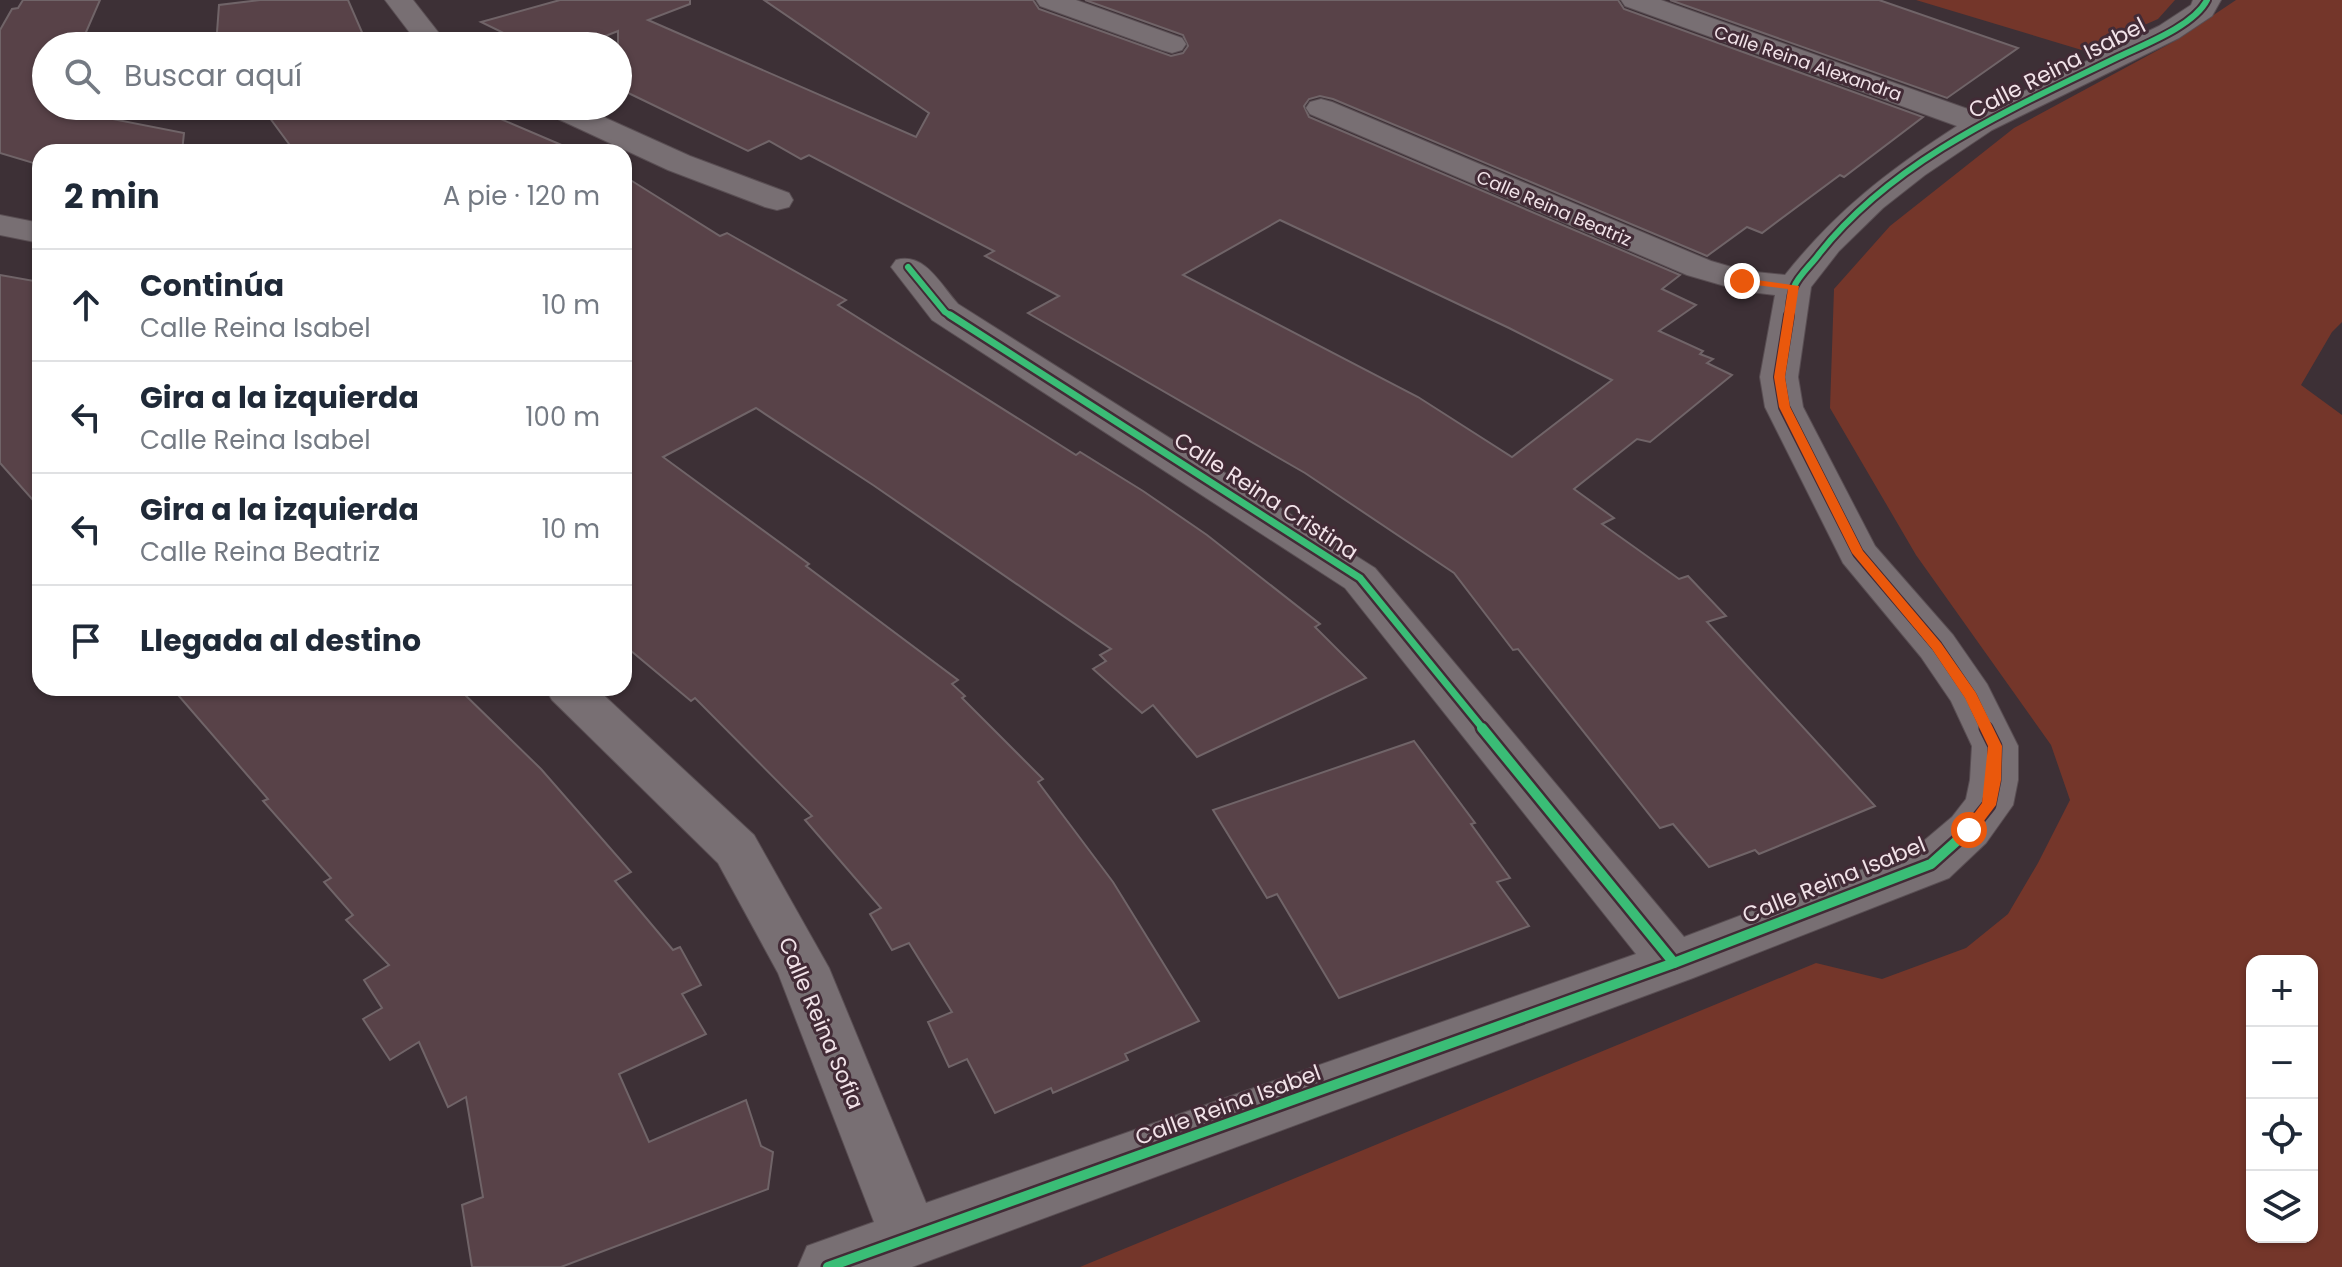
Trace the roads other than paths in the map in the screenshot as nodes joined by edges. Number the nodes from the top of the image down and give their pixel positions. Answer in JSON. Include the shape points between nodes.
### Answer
{"nodes":[{"id":1,"x":399,"y":0,"type":"edge"},
{"id":2,"x":1050,"y":0,"type":"edge"},
{"id":3,"x":1635,"y":0,"type":"edge"},
{"id":4,"x":2207,"y":0,"type":"edge"},
{"id":5,"x":424,"y":32,"type":"edge"},
{"id":6,"x":1172,"y":44,"type":"dead end"},
{"id":7,"x":1321,"y":108,"type":"dead end"},
{"id":8,"x":585,"y":120,"type":"edge"},
{"id":9,"x":1981,"y":124,"type":"junction"},
{"id":10,"x":777,"y":200,"type":"dead end"},
{"id":11,"x":0,"y":225,"type":"edge"},
{"id":12,"x":32,"y":231,"type":"edge"},
{"id":13,"x":908,"y":267,"type":"dead end"},
{"id":14,"x":1794,"y":286,"type":"junction"},
{"id":15,"x":576,"y":696,"type":"edge"},
{"id":16,"x":1674,"y":963,"type":"junction"},
{"id":17,"x":911,"y":1239,"type":"junction"},
{"id":18,"x":828,"y":1267,"type":"edge"}],
"edges":[{"from":1,"to":5,"type":"street"},
{"from":2,"to":6,"type":"street"},
{"from":3,"to":9,"type":"street","name":"Calle Reina Alexandra"},
{"from":4,"to":9,"type":"street","name":"Calle Reina Isabel","via":[[2202,10],[2169,32]]},
{"from":7,"to":14,"type":"street","name":"Calle Reina Beatriz","via":[[1699,268],[1742,281]]},
{"from":8,"to":10,"type":"street"},
{"from":9,"to":14,"type":"street","name":"Calle Reina Isabel","via":[[1871,201]]},
{"from":11,"to":12,"type":"street"},
{"from":13,"to":16,"type":"street","name":"Calle Reina Cristina","via":[[945,312],[1360,578]]},
{"from":14,"to":16,"type":"street","name":"Calle Reina Isabel","via":[[1779,377],[1784,407],[1858,553],[1937,646],[1971,696],[1995,746],[1994,780],[1989,805],[1931,864]]},
{"from":15,"to":17,"type":"street","name":"Calle Reina Sofia","via":[[736,849],[803,968]]},
{"from":16,"to":17,"type":"street","name":"Calle Reina Isabel"},
{"from":17,"to":18,"type":"street","name":"Calle Reina Isabel"}]}
